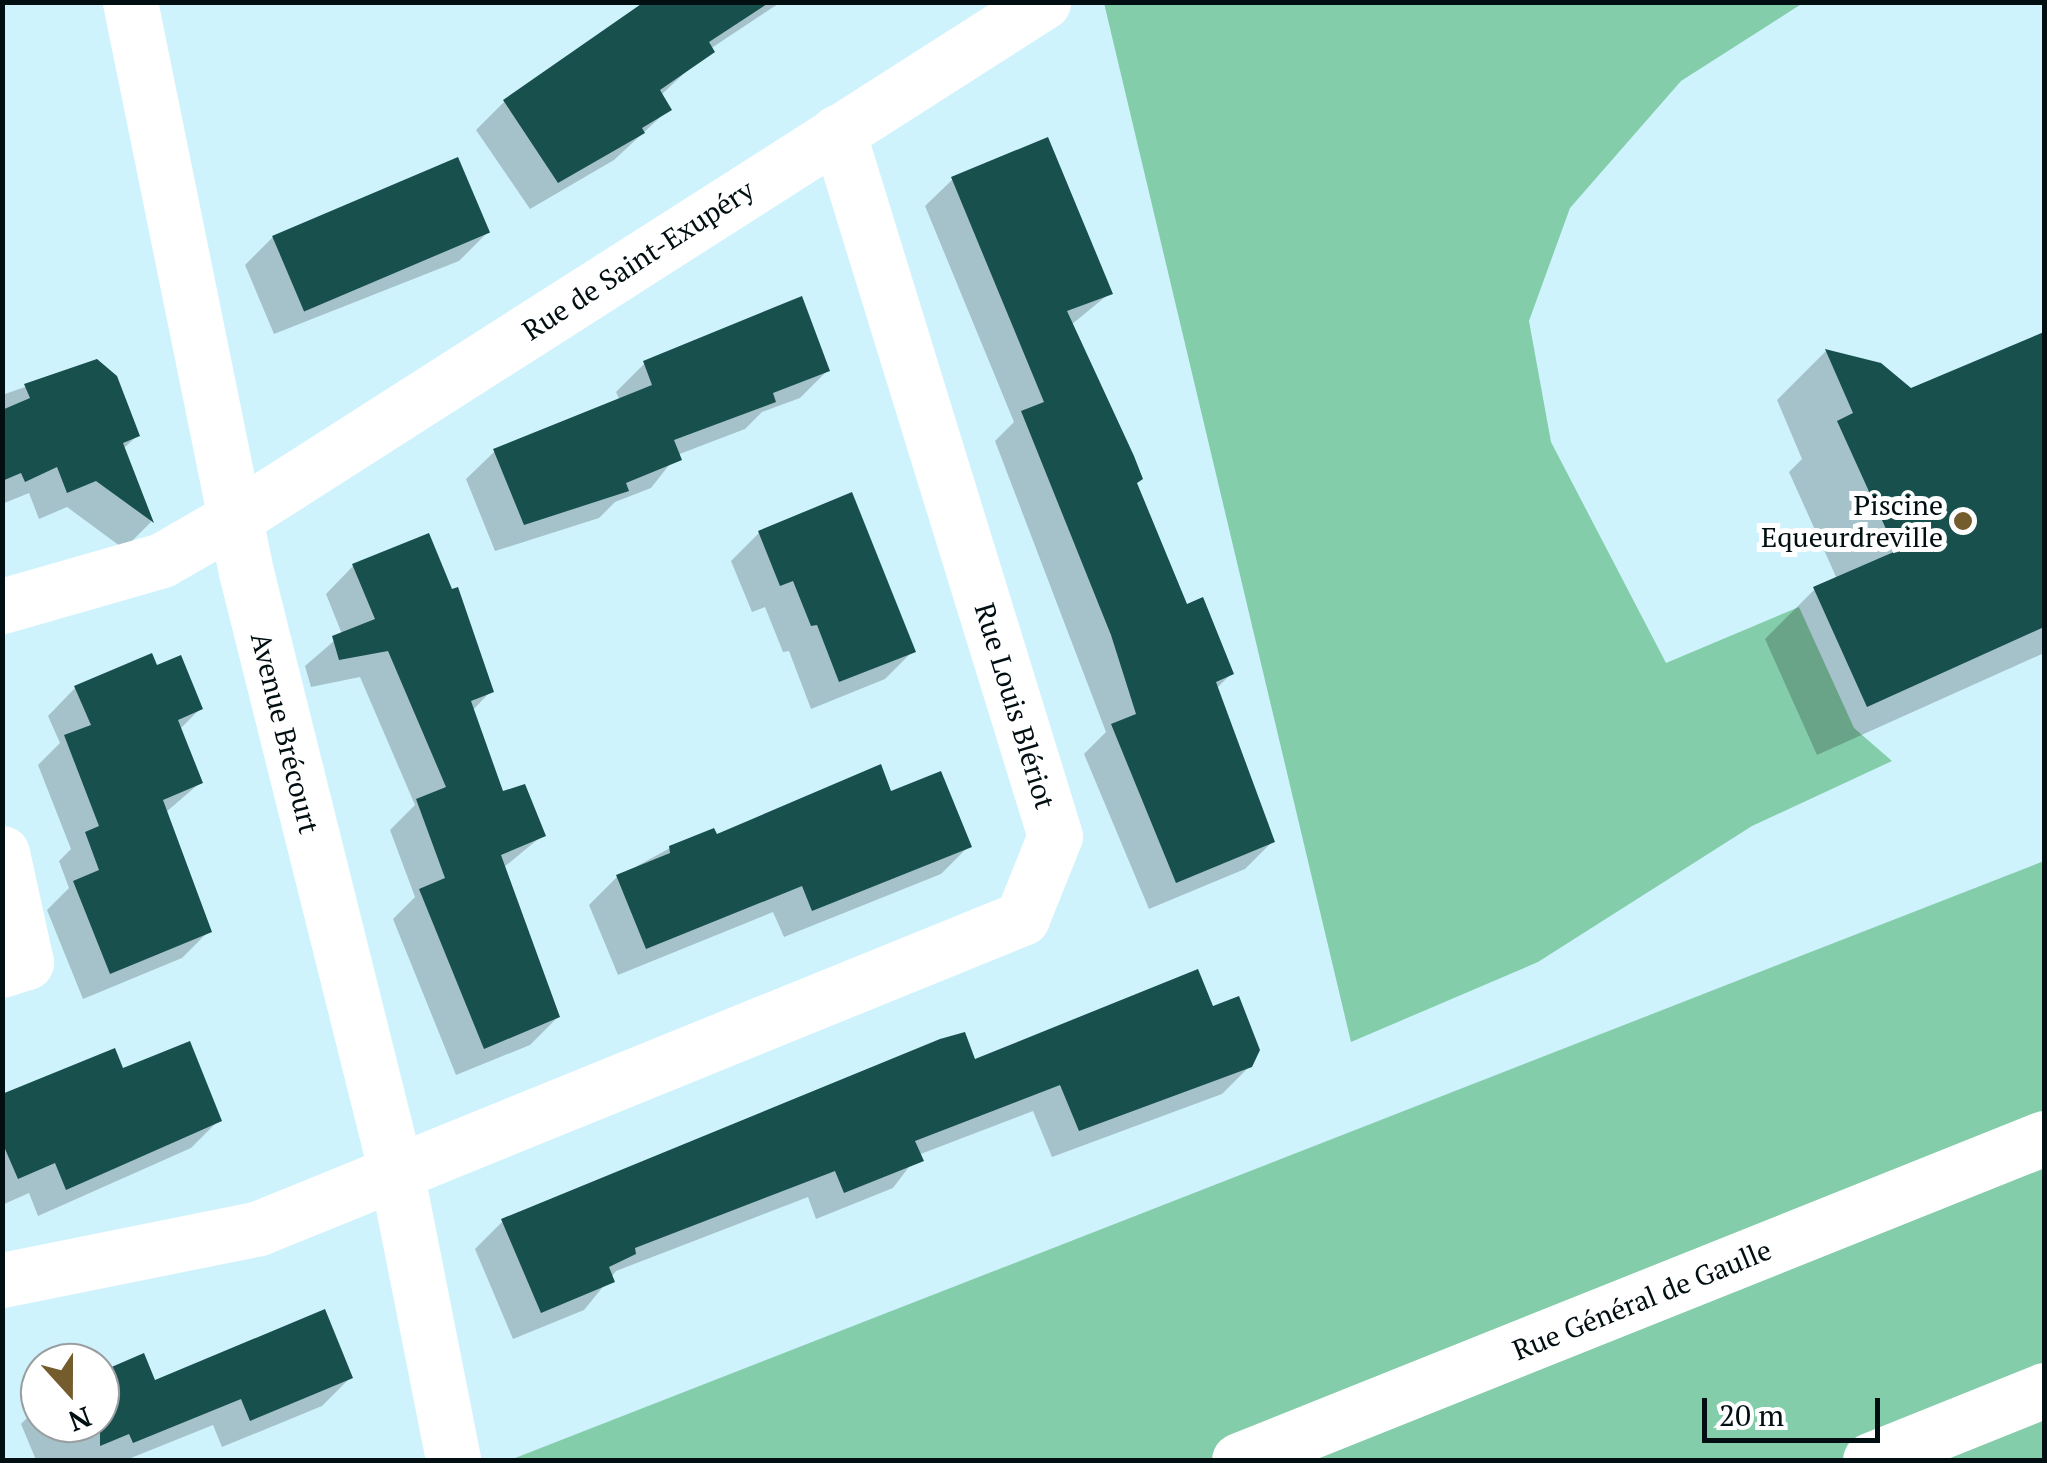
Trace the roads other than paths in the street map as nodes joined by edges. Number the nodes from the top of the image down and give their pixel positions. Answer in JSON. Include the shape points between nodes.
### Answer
{"nodes":[{"id":1,"x":130,"y":2,"type":"edge"},
{"id":2,"x":1043,"y":2,"type":"edge"},
{"id":3,"x":838,"y":132,"type":"junction"},
{"id":4,"x":234,"y":518,"type":"junction"},
{"id":5,"x":2,"y":606,"type":"edge"},
{"id":6,"x":2,"y":853,"type":"edge"},
{"id":7,"x":2,"y":970,"type":"edge"},
{"id":8,"x":2044,"y":1138,"type":"edge"},
{"id":9,"x":397,"y":1176,"type":"junction"},
{"id":10,"x":2,"y":1280,"type":"edge"},
{"id":11,"x":2044,"y":1390,"type":"edge"},
{"id":12,"x":453,"y":1460,"type":"edge"},
{"id":13,"x":1239,"y":1460,"type":"edge"},
{"id":14,"x":1870,"y":1460,"type":"edge"}],
"edges":[{"from":1,"to":4,"type":"street","name":"Avenue Brécourt"},
{"from":2,"to":3,"type":"street","name":"Rue de Saint-Exupéry"},
{"from":3,"to":4,"type":"street","name":"Rue de Saint-Exupéry"},
{"from":3,"to":9,"type":"street","name":"Rue Louis Blériot","via":[[1055,836],[1022,918]]},
{"from":4,"to":5,"type":"street","name":"Rue de Saint-Exupéry","via":[[162,560]]},
{"from":4,"to":9,"type":"street","name":"Avenue Brécourt"},
{"from":6,"to":7,"type":"street","via":[[26,962]]},
{"from":8,"to":13,"type":"street","name":"Rue Général de Gaulle"},
{"from":9,"to":10,"type":"street","name":"Rue Louis Blériot","via":[[259,1228]]},
{"from":9,"to":12,"type":"street","name":"Avenue Brécourt"},
{"from":11,"to":14,"type":"street"}]}
